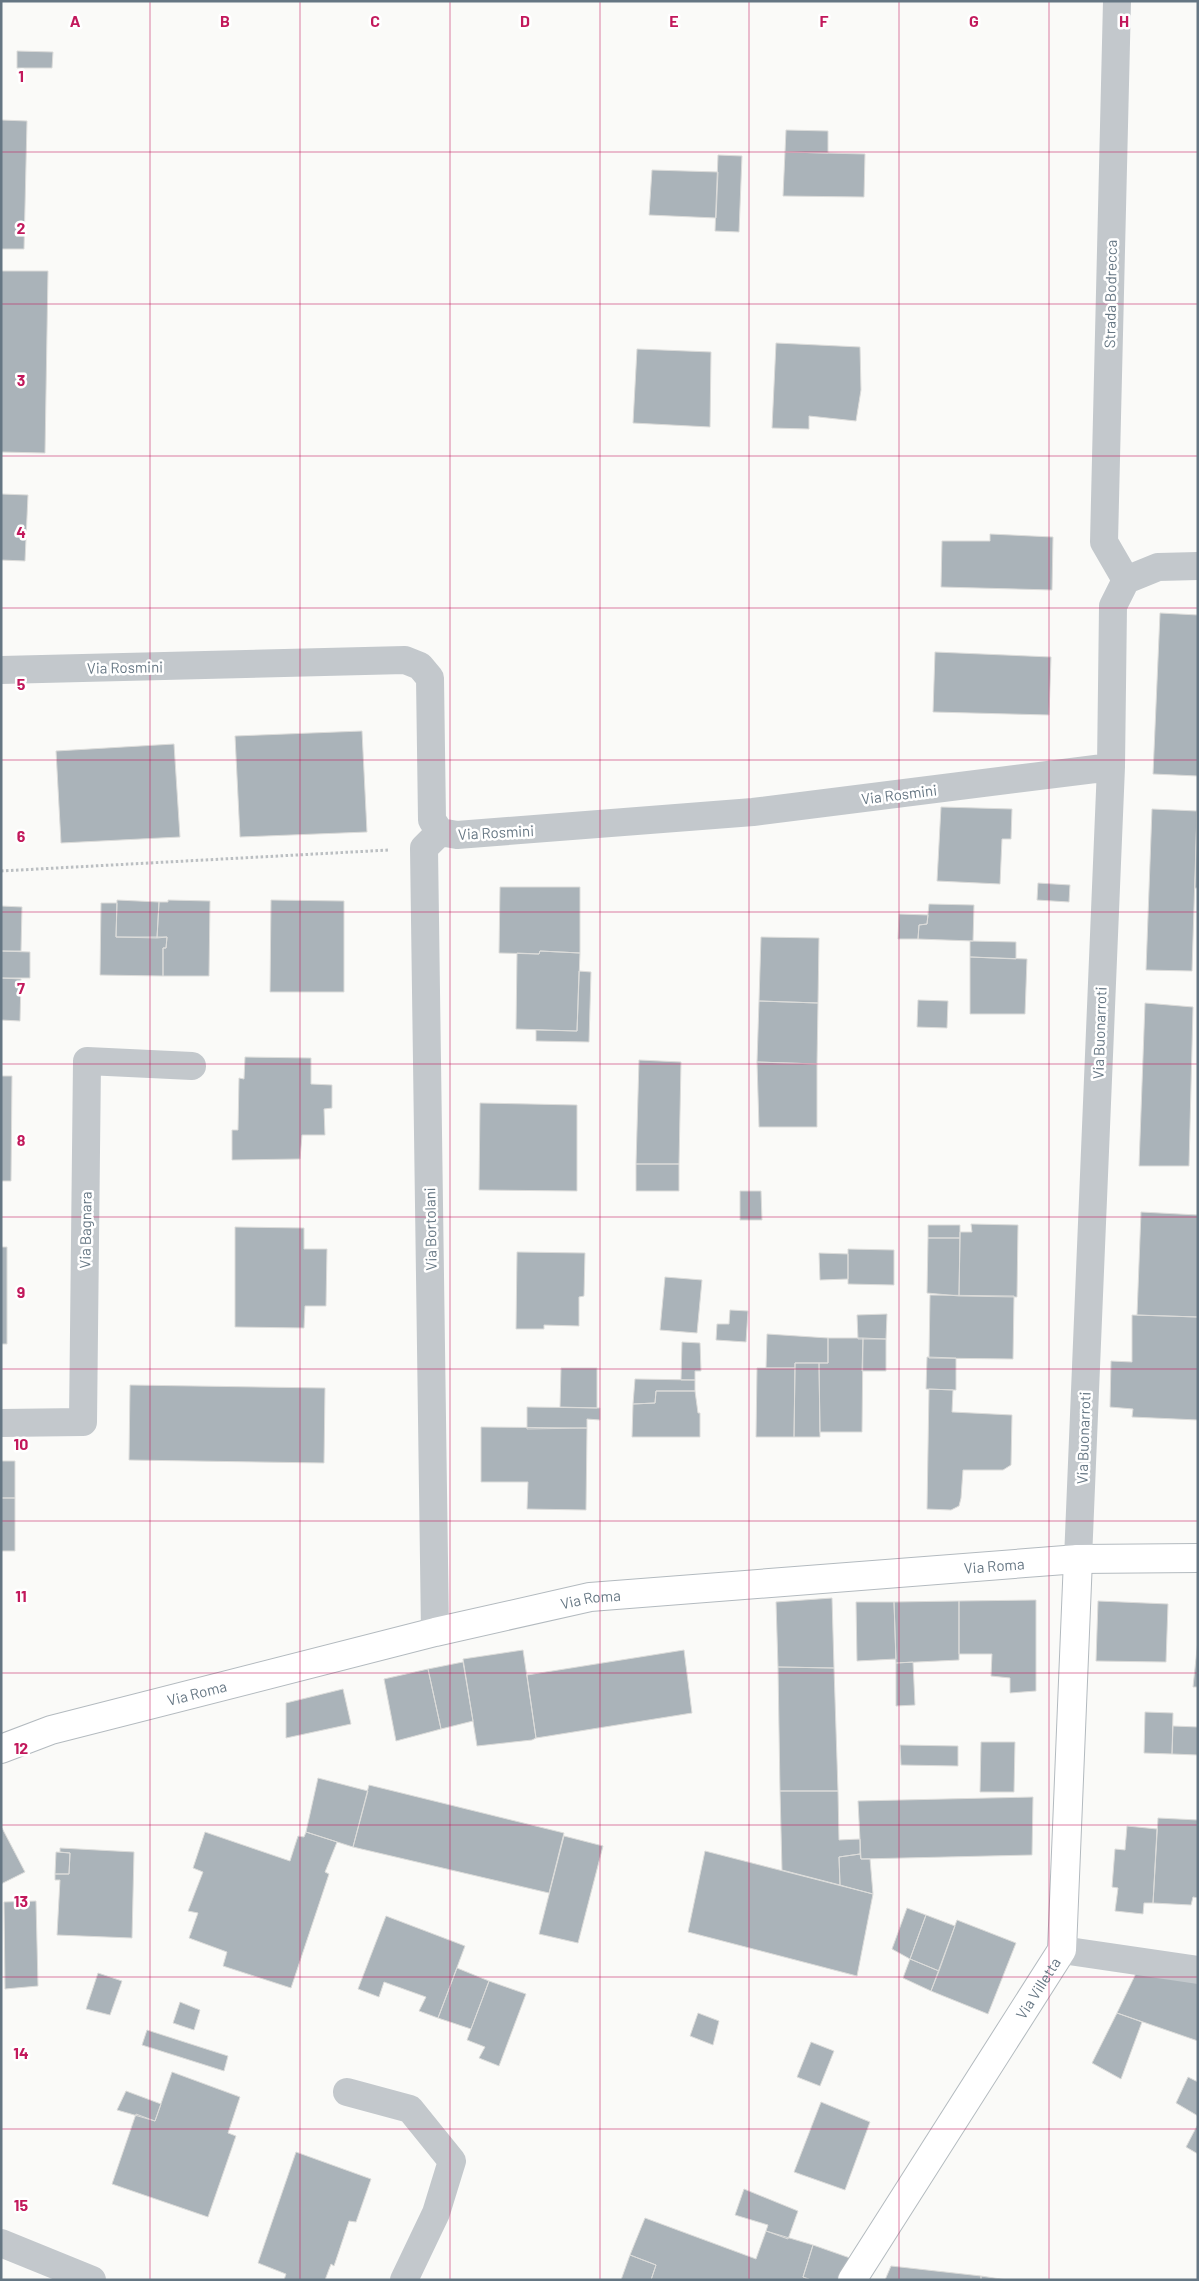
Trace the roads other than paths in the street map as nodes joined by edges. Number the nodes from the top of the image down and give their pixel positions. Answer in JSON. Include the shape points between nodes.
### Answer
{"nodes":[{"id":1,"x":1118,"y":1,"type":"edge"},
{"id":2,"x":1196,"y":566,"type":"edge"},
{"id":3,"x":1126,"y":580,"type":"junction"},
{"id":4,"x":1,"y":670,"type":"edge"},
{"id":5,"x":1110,"y":767,"type":"junction"},
{"id":6,"x":432,"y":840,"type":"junction"},
{"id":7,"x":192,"y":1066,"type":"dead end"},
{"id":8,"x":1,"y":1423,"type":"edge"},
{"id":9,"x":1198,"y":1558,"type":"edge"},
{"id":10,"x":1078,"y":1559,"type":"junction"},
{"id":11,"x":434,"y":1632,"type":"junction"},
{"id":12,"x":1,"y":1749,"type":"edge"},
{"id":13,"x":1062,"y":1950,"type":"junction"},
{"id":14,"x":1198,"y":1970,"type":"edge"},
{"id":15,"x":347,"y":2092,"type":"dead end"},
{"id":16,"x":1,"y":2242,"type":"edge"},
{"id":17,"x":92,"y":2280,"type":"edge"},
{"id":18,"x":404,"y":2280,"type":"edge"},
{"id":19,"x":852,"y":2280,"type":"edge"}],
"edges":[{"from":1,"to":3,"type":"street","name":"Strada Bodrecca","via":[[1104,542]]},
{"from":2,"to":3,"type":"street","via":[[1158,567]]},
{"from":3,"to":5,"type":"street","name":"Via Buonarroti","via":[[1113,606]]},
{"from":4,"to":6,"type":"street","name":"Via Rosmini","via":[[406,660],[420,666],[430,678]]},
{"from":5,"to":6,"type":"street","name":"Via Rosmini","via":[[753,812],[458,835]]},
{"from":5,"to":10,"type":"street","name":"Via Buonarroti"},
{"from":6,"to":11,"type":"street","name":"Via Bortolani"},
{"from":7,"to":8,"type":"street","name":"Via Bagnara","via":[[87,1061],[83,1422]]},
{"from":9,"to":10,"type":"main road","name":"Via Roma"},
{"from":10,"to":11,"type":"main road","name":"Via Roma","via":[[590,1597]]},
{"from":10,"to":13,"type":"main road","name":"Via Villetta"},
{"from":11,"to":12,"type":"main road","name":"Via Roma","via":[[51,1730]]},
{"from":13,"to":14,"type":"street"},
{"from":13,"to":19,"type":"main road","name":"Via Villetta"},
{"from":15,"to":18,"type":"street","via":[[410,2109],[452,2161],[436,2213]]},
{"from":16,"to":17,"type":"street"}]}
